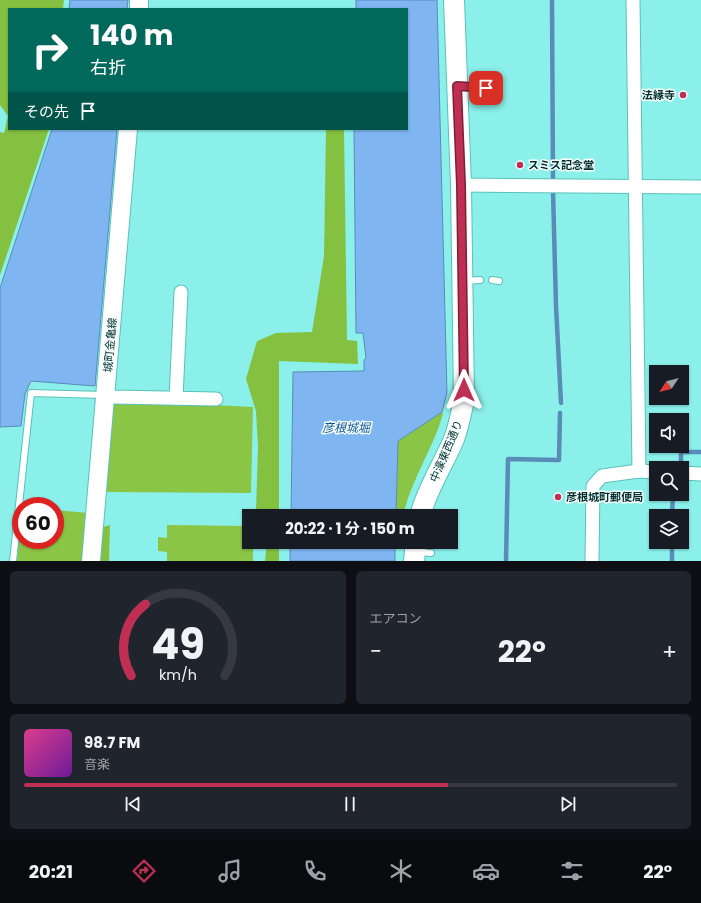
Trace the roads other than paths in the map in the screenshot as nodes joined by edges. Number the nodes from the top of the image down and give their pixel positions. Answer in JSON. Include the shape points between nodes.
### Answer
{"nodes":[{"id":1,"x":454,"y":0,"type":"edge"},
{"id":2,"x":633,"y":0,"type":"edge"},
{"id":3,"x":457,"y":86,"type":"junction"},
{"id":4,"x":498,"y":89,"type":"dead end"},
{"id":5,"x":128,"y":130,"type":"edge"},
{"id":6,"x":636,"y":179,"type":"junction"},
{"id":7,"x":461,"y":185,"type":"junction"},
{"id":8,"x":701,"y":188,"type":"edge"},
{"id":9,"x":181,"y":292,"type":"dead end"},
{"id":10,"x":106,"y":395,"type":"junction"},
{"id":11,"x":176,"y":398,"type":"junction"},
{"id":12,"x":216,"y":399,"type":"dead end"},
{"id":13,"x":639,"y":471,"type":"junction"},
{"id":14,"x":649,"y":472,"type":"edge"},
{"id":15,"x":689,"y":473,"type":"edge"},
{"id":16,"x":701,"y":474,"type":"edge"},
{"id":17,"x":423,"y":509,"type":"edge"},
{"id":18,"x":13,"y":561,"type":"edge"},
{"id":19,"x":91,"y":561,"type":"edge"},
{"id":20,"x":592,"y":561,"type":"edge"}],
"edges":[{"from":1,"to":3,"type":"main road","name":"中濠東西通り"},
{"from":2,"to":6,"type":"street"},
{"from":3,"to":4,"type":"lane"},
{"from":3,"to":7,"type":"main road","name":"中濠東西通り"},
{"from":5,"to":10,"type":"street","name":"城町金亀線","via":[[126,186]]},
{"from":6,"to":7,"type":"street"},
{"from":6,"to":8,"type":"street"},
{"from":6,"to":13,"type":"street","via":[[635,410]]},
{"from":7,"to":17,"type":"main road","name":"中濠東西通り","via":[[472,280],[464,400],[454,438]]},
{"from":9,"to":11,"type":"street"},
{"from":10,"to":11,"type":"street"},
{"from":10,"to":18,"type":"lane","via":[[31,393]]},
{"from":10,"to":19,"type":"street","name":"城町金亀線"},
{"from":11,"to":12,"type":"street"},
{"from":13,"to":14,"type":"street"},
{"from":13,"to":20,"type":"street","via":[[602,476],[593,486]]},
{"from":15,"to":16,"type":"street"}]}
